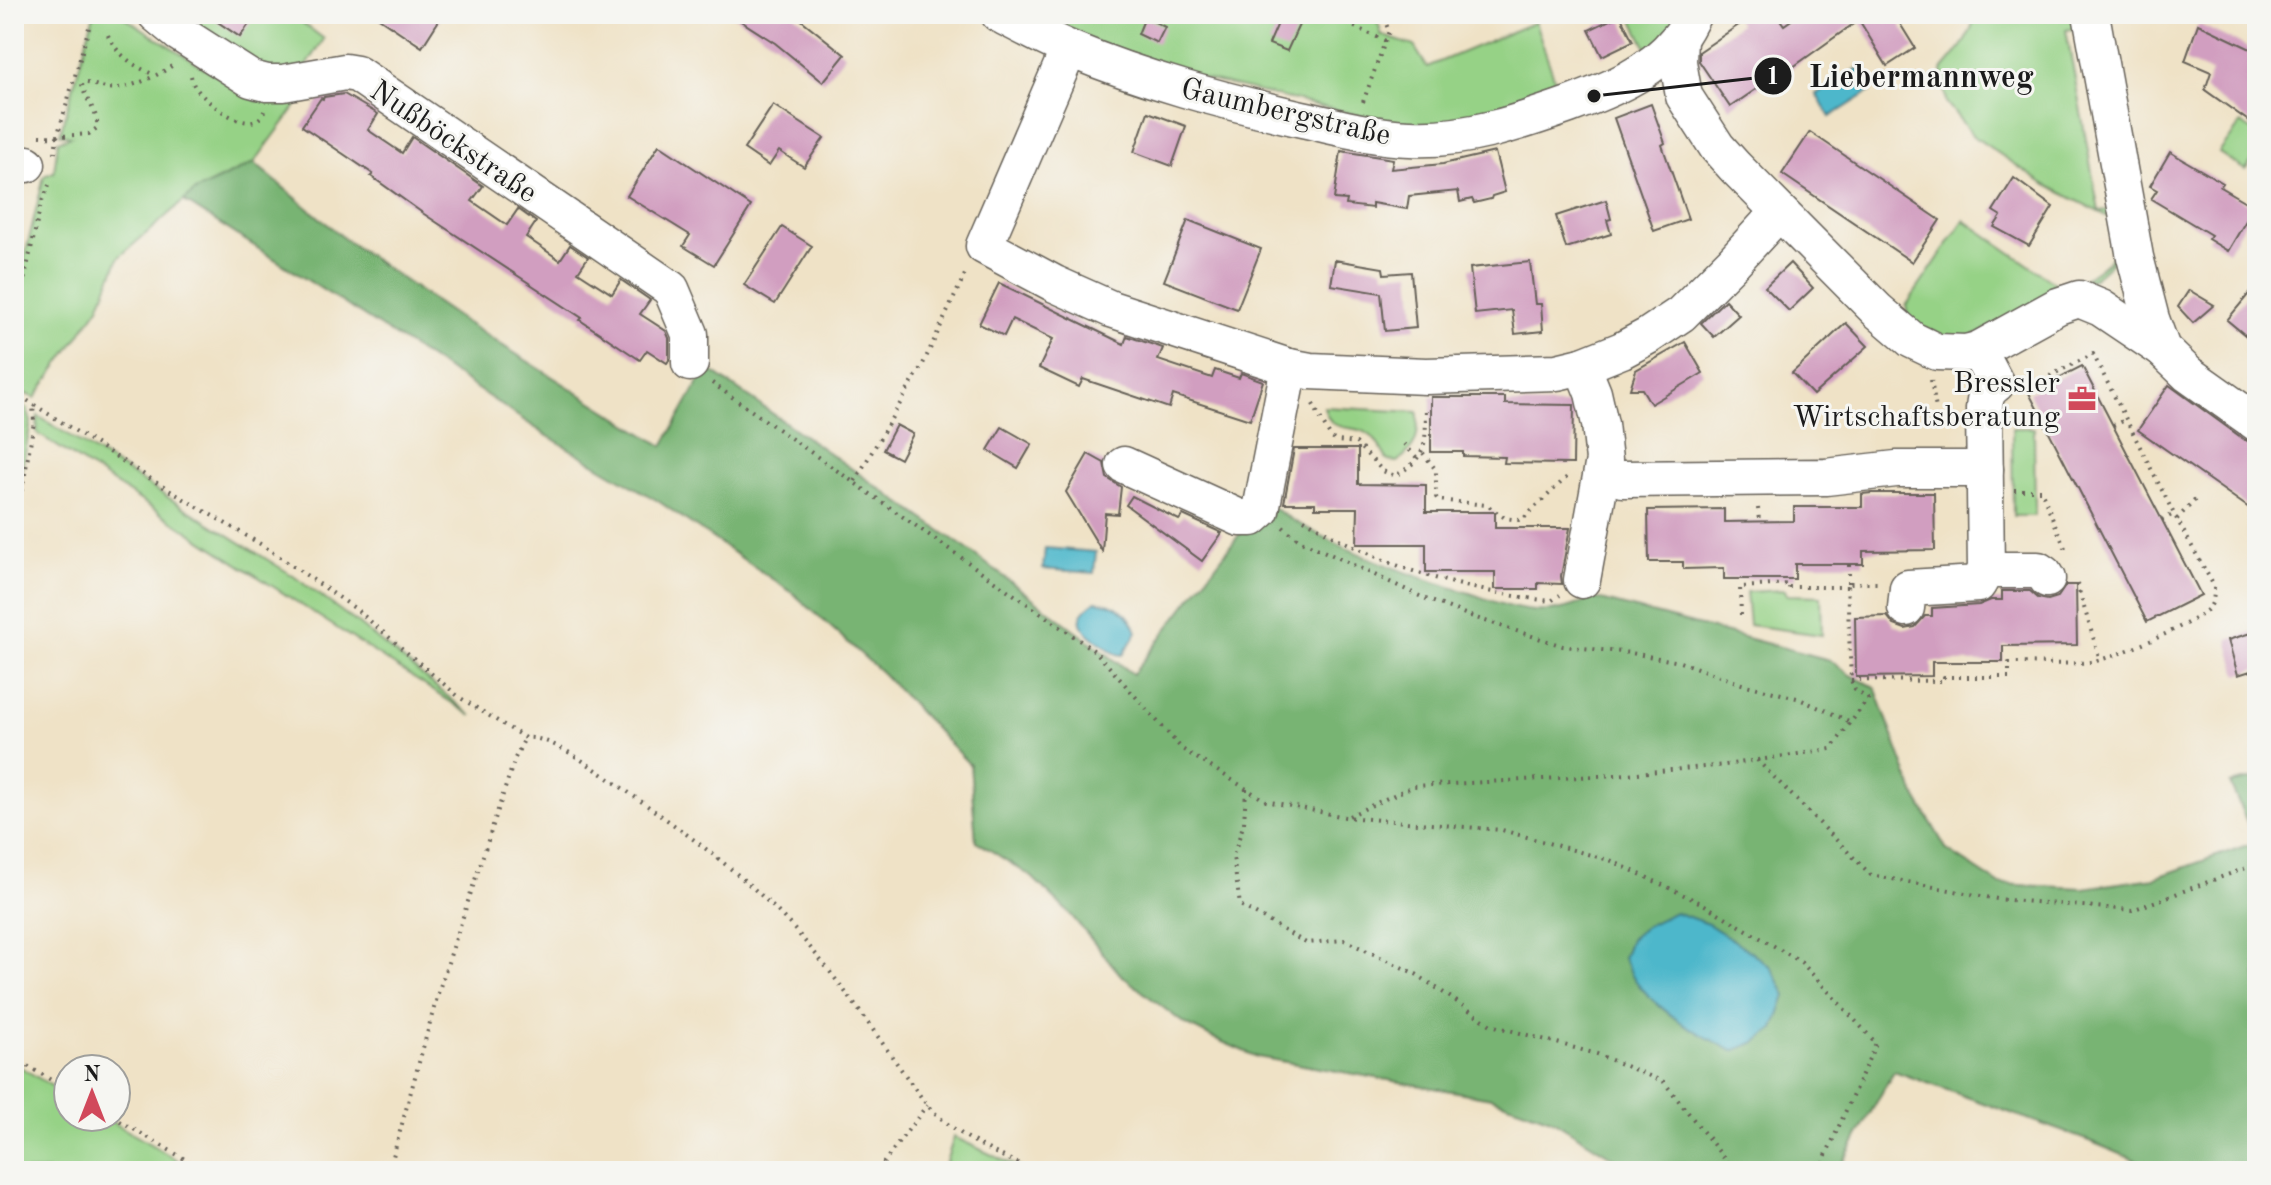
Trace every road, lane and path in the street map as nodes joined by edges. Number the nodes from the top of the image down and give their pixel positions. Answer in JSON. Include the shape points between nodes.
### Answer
{"nodes":[{"id":1,"x":93,"y":14,"type":"edge"},
{"id":2,"x":156,"y":14,"type":"edge"},
{"id":3,"x":999,"y":14,"type":"edge"},
{"id":4,"x":1325,"y":14,"type":"edge"},
{"id":5,"x":1382,"y":14,"type":"edge"},
{"id":6,"x":1414,"y":14,"type":"edge"},
{"id":7,"x":2091,"y":14,"type":"edge"},
{"id":8,"x":1686,"y":26,"type":"edge"},
{"id":9,"x":1422,"y":27,"type":"dead end"},
{"id":10,"x":108,"y":35,"type":"dead end"},
{"id":11,"x":1386,"y":41,"type":"junction"},
{"id":12,"x":1069,"y":49,"type":"junction"},
{"id":13,"x":176,"y":61,"type":"dead end"},
{"id":14,"x":1375,"y":72,"type":"dead end"},
{"id":15,"x":190,"y":74,"type":"dead end"},
{"id":16,"x":155,"y":75,"type":"junction"},
{"id":17,"x":1630,"y":79,"type":"junction"},
{"id":18,"x":1684,"y":96,"type":"junction"},
{"id":19,"x":263,"y":103,"type":"dead end"},
{"id":20,"x":57,"y":137,"type":"junction"},
{"id":21,"x":37,"y":167,"type":"edge"},
{"id":22,"x":1779,"y":212,"type":"junction"},
{"id":23,"x":984,"y":246,"type":"junction"},
{"id":24,"x":2135,"y":257,"type":"junction"},
{"id":25,"x":2079,"y":299,"type":"junction"},
{"id":26,"x":14,"y":326,"type":"edge"},
{"id":27,"x":2162,"y":349,"type":"junction"},
{"id":28,"x":1978,"y":350,"type":"junction"},
{"id":29,"x":690,"y":363,"type":"joint"},
{"id":30,"x":1582,"y":366,"type":"junction"},
{"id":31,"x":1299,"y":369,"type":"junction"},
{"id":32,"x":1426,"y":376,"type":"junction"},
{"id":33,"x":1931,"y":379,"type":"dead end"},
{"id":34,"x":14,"y":392,"type":"edge"},
{"id":35,"x":2016,"y":394,"type":"dead end"},
{"id":36,"x":33,"y":404,"type":"junction"},
{"id":37,"x":1936,"y":409,"type":"dead end"},
{"id":38,"x":2126,"y":420,"type":"junction"},
{"id":39,"x":2257,"y":423,"type":"edge"},
{"id":40,"x":2113,"y":425,"type":"dead end"},
{"id":41,"x":1404,"y":444,"type":"dead end"},
{"id":42,"x":1423,"y":453,"type":"junction"},
{"id":43,"x":1417,"y":458,"type":"junction"},
{"id":44,"x":1124,"y":465,"type":"dead end"},
{"id":45,"x":1613,"y":469,"type":"junction"},
{"id":46,"x":1985,"y":469,"type":"junction"},
{"id":47,"x":854,"y":482,"type":"junction"},
{"id":48,"x":2195,"y":500,"type":"dead end"},
{"id":49,"x":1261,"y":510,"type":"junction"},
{"id":50,"x":2175,"y":516,"type":"junction"},
{"id":51,"x":1304,"y":519,"type":"dead end"},
{"id":52,"x":2162,"y":520,"type":"dead end"},
{"id":53,"x":14,"y":538,"type":"edge"},
{"id":54,"x":1986,"y":559,"type":"junction"},
{"id":55,"x":1849,"y":565,"type":"dead end"},
{"id":56,"x":2047,"y":579,"type":"dead end"},
{"id":57,"x":1582,"y":580,"type":"joint"},
{"id":58,"x":1848,"y":585,"type":"junction"},
{"id":59,"x":1907,"y":598,"type":"joint"},
{"id":60,"x":1741,"y":615,"type":"dead end"},
{"id":61,"x":1851,"y":680,"type":"junction"},
{"id":62,"x":1851,"y":722,"type":"junction"},
{"id":63,"x":525,"y":738,"type":"junction"},
{"id":64,"x":1757,"y":760,"type":"junction"},
{"id":65,"x":1246,"y":789,"type":"junction"},
{"id":66,"x":1345,"y":817,"type":"junction"},
{"id":67,"x":2257,"y":864,"type":"edge"},
{"id":68,"x":14,"y":1058,"type":"edge"},
{"id":69,"x":52,"y":1081,"type":"edge"},
{"id":70,"x":927,"y":1105,"type":"junction"},
{"id":71,"x":132,"y":1128,"type":"edge"},
{"id":72,"x":205,"y":1171,"type":"edge"},
{"id":73,"x":389,"y":1171,"type":"edge"},
{"id":74,"x":881,"y":1171,"type":"edge"},
{"id":75,"x":1037,"y":1171,"type":"edge"},
{"id":76,"x":1734,"y":1171,"type":"edge"},
{"id":77,"x":1819,"y":1171,"type":"edge"}],
"edges":[{"from":1,"to":20,"type":"path"},
{"from":2,"to":29,"type":"street","name":"Nußböckstraße","via":[[251,79],[283,83],[357,74],[671,289],[690,334]]},
{"from":3,"to":12,"type":"street","name":"Gaumbergstraße"},
{"from":4,"to":11,"type":"path"},
{"from":5,"to":11,"type":"path","via":[[1389,31]]},
{"from":6,"to":9,"type":"path"},
{"from":7,"to":24,"type":"street"},
{"from":8,"to":17,"type":"street","name":"Gaumbergstraße","via":[[1650,66]]},
{"from":8,"to":18,"type":"street","via":[[1678,62]]},
{"from":10,"to":16,"type":"path","via":[[122,55]]},
{"from":11,"to":14,"type":"path"},
{"from":12,"to":17,"type":"street","name":"Gaumbergstraße","via":[[1265,110],[1410,139],[1520,123]]},
{"from":12,"to":23,"type":"street"},
{"from":13,"to":16,"type":"path"},
{"from":15,"to":19,"type":"path","via":[[197,91],[240,122],[261,119]]},
{"from":16,"to":20,"type":"path","via":[[126,87],[82,83],[97,128],[89,134]]},
{"from":17,"to":18,"type":"street"},
{"from":18,"to":22,"type":"street","via":[[1717,147]]},
{"from":20,"to":21,"type":"path"},
{"from":21,"to":26,"type":"path","via":[[41,204]]},
{"from":22,"to":28,"type":"street","via":[[1912,340],[1937,352]]},
{"from":22,"to":30,"type":"street","via":[[1681,314],[1622,350]]},
{"from":23,"to":31,"type":"street","via":[[1111,309]]},
{"from":23,"to":47,"type":"path","via":[[974,255],[923,364]]},
{"from":24,"to":25,"type":"street","via":[[2109,283]]},
{"from":24,"to":27,"type":"street"},
{"from":25,"to":27,"type":"street"},
{"from":25,"to":28,"type":"street"},
{"from":27,"to":39,"type":"street"},
{"from":28,"to":46,"type":"street","via":[[1996,384],[1985,397]]},
{"from":29,"to":47,"type":"path"},
{"from":30,"to":32,"type":"street","via":[[1557,372]]},
{"from":30,"to":45,"type":"street"},
{"from":31,"to":32,"type":"street"},
{"from":31,"to":43,"type":"path","via":[[1331,438],[1356,443],[1389,475]]},
{"from":31,"to":49,"type":"street"},
{"from":32,"to":42,"type":"path"},
{"from":33,"to":37,"type":"path"},
{"from":34,"to":36,"type":"path"},
{"from":35,"to":38,"type":"path","via":[[2093,354]]},
{"from":36,"to":53,"type":"path"},
{"from":36,"to":63,"type":"path","via":[[262,545],[356,609],[459,697]]},
{"from":38,"to":40,"type":"path"},
{"from":38,"to":50,"type":"path"},
{"from":41,"to":43,"type":"path"},
{"from":42,"to":43,"type":"path"},
{"from":42,"to":45,"type":"path","via":[[1436,470],[1438,500],[1487,505],[1505,518],[1519,520],[1579,466],[1582,457]]},
{"from":44,"to":49,"type":"street","via":[[1240,518],[1252,518]]},
{"from":45,"to":46,"type":"street","via":[[1826,477],[1896,469]]},
{"from":45,"to":57,"type":"street"},
{"from":46,"to":54,"type":"street"},
{"from":47,"to":65,"type":"path","via":[[1096,652],[1182,749]]},
{"from":48,"to":50,"type":"path"},
{"from":49,"to":62,"type":"path","via":[[1301,541],[1473,617],[1563,646],[1680,662],[1797,698]]},
{"from":50,"to":52,"type":"path"},
{"from":50,"to":61,"type":"path","via":[[2214,586],[2209,609],[2183,624],[2122,654],[2092,662],[2009,663],[2009,677]]},
{"from":51,"to":57,"type":"path","via":[[1354,547],[1429,577],[1499,595],[1551,601]]},
{"from":54,"to":56,"type":"street","via":[[2038,570]]},
{"from":54,"to":59,"type":"street","via":[[1978,584]]},
{"from":55,"to":58,"type":"path"},
{"from":58,"to":59,"type":"path","via":[[1902,583]]},
{"from":58,"to":60,"type":"path","via":[[1740,587]]},
{"from":58,"to":61,"type":"path"},
{"from":61,"to":62,"type":"path","via":[[1868,699]]},
{"from":62,"to":64,"type":"path","via":[[1831,749]]},
{"from":63,"to":70,"type":"path","via":[[542,740],[586,763],[753,888],[848,995]]},
{"from":63,"to":73,"type":"path","via":[[463,914]]},
{"from":64,"to":66,"type":"path","via":[[1586,777],[1413,786]]},
{"from":64,"to":67,"type":"path","via":[[1871,875],[1997,899],[2132,910]]},
{"from":65,"to":66,"type":"path","via":[[1266,801]]},
{"from":65,"to":76,"type":"path","via":[[1244,823],[1233,856],[1240,905],[1306,943],[1344,940],[1416,974],[1491,1025],[1597,1054],[1664,1082]]},
{"from":66,"to":77,"type":"path","via":[[1502,830],[1612,861],[1703,904],[1801,962],[1876,1043]]},
{"from":68,"to":69,"type":"path"},
{"from":70,"to":74,"type":"path"},
{"from":70,"to":75,"type":"path","via":[[963,1136]]},
{"from":71,"to":72,"type":"path"}]}
